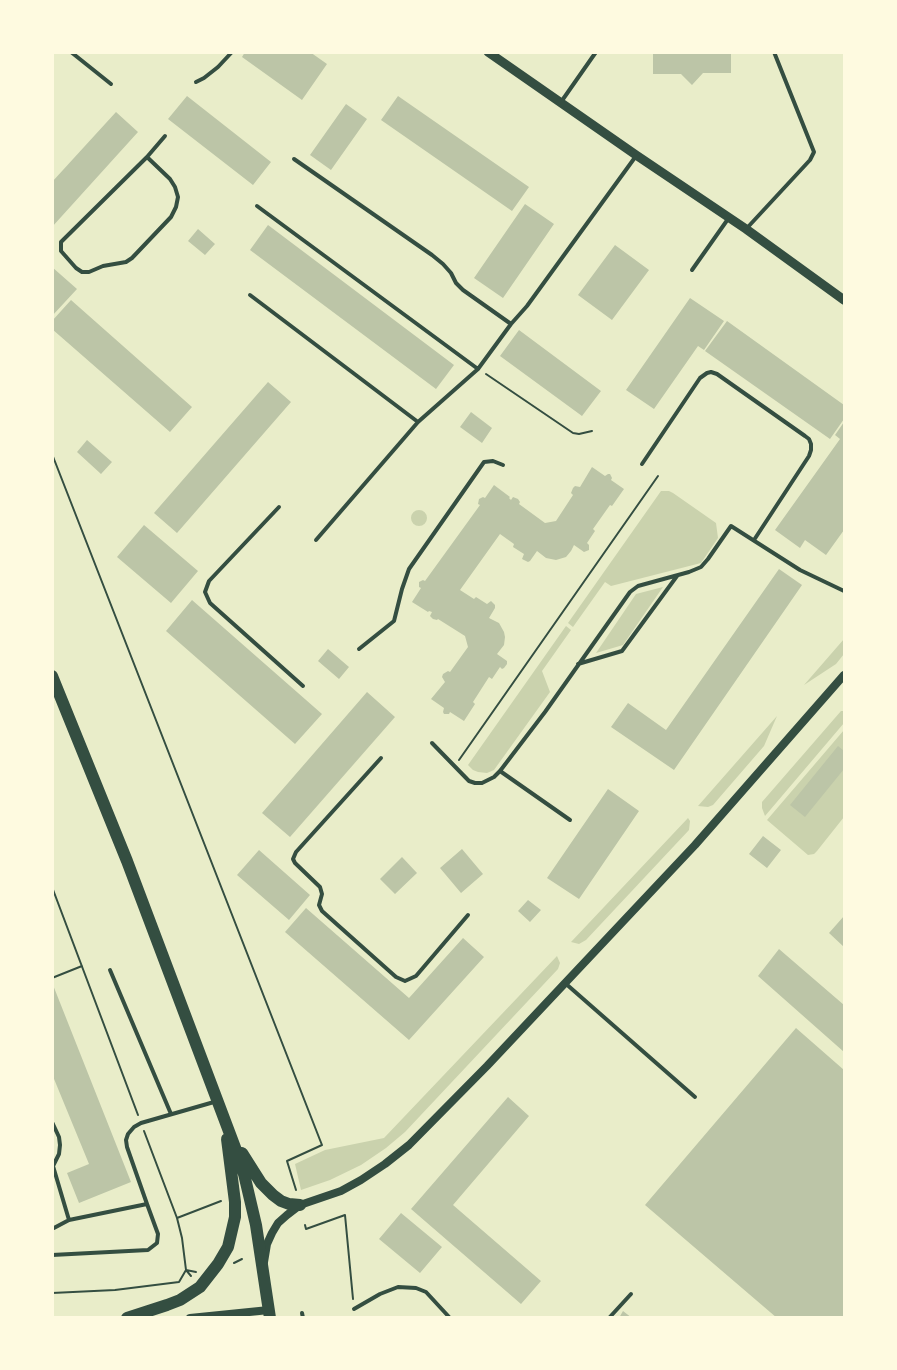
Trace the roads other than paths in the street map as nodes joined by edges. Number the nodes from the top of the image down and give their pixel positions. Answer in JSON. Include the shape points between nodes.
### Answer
{"nodes":[{"id":1,"x":71,"y":52,"type":"edge"},
{"id":2,"x":232,"y":52,"type":"edge"},
{"id":3,"x":488,"y":52,"type":"edge"},
{"id":4,"x":596,"y":52,"type":"edge"},
{"id":5,"x":774,"y":52,"type":"edge"},
{"id":6,"x":196,"y":82,"type":"dead end"},
{"id":7,"x":111,"y":84,"type":"dead end"},
{"id":8,"x":560,"y":103,"type":"junction"},
{"id":9,"x":165,"y":136,"type":"dead end"},
{"id":10,"x":636,"y":155,"type":"junction"},
{"id":11,"x":147,"y":157,"type":"junction"},
{"id":12,"x":294,"y":159,"type":"dead end"},
{"id":13,"x":257,"y":206,"type":"dead end"},
{"id":14,"x":729,"y":219,"type":"junction"},
{"id":15,"x":746,"y":229,"type":"junction"},
{"id":16,"x":692,"y":270,"type":"dead end"},
{"id":17,"x":250,"y":295,"type":"dead end"},
{"id":18,"x":844,"y":300,"type":"edge"},
{"id":19,"x":511,"y":324,"type":"junction"},
{"id":20,"x":478,"y":369,"type":"junction"},
{"id":21,"x":418,"y":422,"type":"junction"},
{"id":22,"x":642,"y":464,"type":"dead end"},
{"id":23,"x":503,"y":465,"type":"dead end"},
{"id":24,"x":279,"y":507,"type":"dead end"},
{"id":25,"x":316,"y":540,"type":"dead end"},
{"id":26,"x":754,"y":540,"type":"junction"},
{"id":27,"x":677,"y":575,"type":"junction"},
{"id":28,"x":844,"y":591,"type":"edge"},
{"id":29,"x":359,"y":649,"type":"dead end"},
{"id":30,"x":577,"y":665,"type":"junction"},
{"id":31,"x":844,"y":675,"type":"edge"},
{"id":32,"x":52,"y":676,"type":"edge"},
{"id":33,"x":303,"y":686,"type":"dead end"},
{"id":34,"x":432,"y":743,"type":"dead end"},
{"id":35,"x":381,"y":758,"type":"dead end"},
{"id":36,"x":500,"y":771,"type":"junction"},
{"id":37,"x":570,"y":820,"type":"dead end"},
{"id":38,"x":468,"y":915,"type":"dead end"},
{"id":39,"x":110,"y":970,"type":"dead end"},
{"id":40,"x":564,"y":983,"type":"junction"},
{"id":41,"x":695,"y":1097,"type":"dead end"},
{"id":42,"x":217,"y":1101,"type":"junction"},
{"id":43,"x":171,"y":1114,"type":"junction"},
{"id":44,"x":225,"y":1120,"type":"junction"},
{"id":45,"x":52,"y":1122,"type":"edge"},
{"id":46,"x":53,"y":1166,"type":"edge"},
{"id":47,"x":299,"y":1199,"type":"junction"},
{"id":48,"x":147,"y":1204,"type":"junction"},
{"id":49,"x":69,"y":1220,"type":"junction"},
{"id":50,"x":52,"y":1229,"type":"edge"},
{"id":51,"x":52,"y":1255,"type":"edge"},
{"id":52,"x":263,"y":1271,"type":"junction"},
{"id":53,"x":631,"y":1294,"type":"dead end"},
{"id":54,"x":354,"y":1309,"type":"road end"},
{"id":55,"x":269,"y":1314,"type":"edge"},
{"id":56,"x":127,"y":1317,"type":"edge"},
{"id":57,"x":190,"y":1317,"type":"edge"},
{"id":58,"x":450,"y":1317,"type":"edge"},
{"id":59,"x":609,"y":1317,"type":"edge"}],
"edges":[{"from":1,"to":7,"type":"lane"},
{"from":2,"to":6,"type":"lane"},
{"from":3,"to":8,"type":"main road"},
{"from":4,"to":8,"type":"lane"},
{"from":5,"to":15,"type":"lane","via":[[814,152]]},
{"from":8,"to":10,"type":"main road"},
{"from":9,"to":11,"type":"lane"},
{"from":10,"to":14,"type":"main road"},
{"from":10,"to":19,"type":"lane"},
{"from":11,"to":11,"type":"lane","via":[[62,242],[61,251],[82,272],[132,258],[177,207],[175,187]]},
{"from":12,"to":19,"type":"lane","via":[[432,255],[463,290]]},
{"from":13,"to":20,"type":"lane"},
{"from":14,"to":15,"type":"main road"},
{"from":14,"to":16,"type":"lane"},
{"from":15,"to":18,"type":"main road"},
{"from":17,"to":21,"type":"lane"},
{"from":19,"to":20,"type":"lane"},
{"from":20,"to":21,"type":"lane"},
{"from":21,"to":25,"type":"lane"},
{"from":22,"to":26,"type":"lane","via":[[700,378],[711,372],[717,374],[811,444],[809,456]]},
{"from":23,"to":29,"type":"lane","via":[[484,462],[409,569],[394,621]]},
{"from":24,"to":33,"type":"lane","via":[[209,581],[205,592],[210,603]]},
{"from":26,"to":27,"type":"lane","via":[[731,525],[704,563]]},
{"from":26,"to":28,"type":"lane","via":[[800,570]]},
{"from":27,"to":30,"type":"lane","via":[[634,588]]},
{"from":27,"to":30,"type":"lane","via":[[622,651]]},
{"from":30,"to":36,"type":"lane"},
{"from":31,"to":40,"type":"street","via":[[695,845]]},
{"from":32,"to":42,"type":"highway"},
{"from":34,"to":36,"type":"lane","via":[[469,781],[488,781]]},
{"from":35,"to":38,"type":"lane","via":[[296,852],[295,863],[320,887],[322,911],[401,980],[416,976]]},
{"from":36,"to":37,"type":"lane"},
{"from":39,"to":43,"type":"lane"},
{"from":40,"to":41,"type":"lane"},
{"from":40,"to":47,"type":"street","via":[[409,1145],[341,1191]]},
{"from":42,"to":43,"type":"lane"},
{"from":42,"to":44,"type":"highway"},
{"from":43,"to":48,"type":"lane","via":[[134,1127],[126,1140]]},
{"from":44,"to":47,"type":"highway","via":[[267,1189],[290,1204]]},
{"from":44,"to":52,"type":"highway","via":[[244,1174]]},
{"from":44,"to":56,"type":"highway","via":[[236,1217],[228,1247],[200,1287],[180,1300]]},
{"from":45,"to":46,"type":"lane","via":[[60,1145]]},
{"from":46,"to":49,"type":"lane"},
{"from":47,"to":52,"type":"street","via":[[272,1233]]},
{"from":48,"to":49,"type":"lane"},
{"from":48,"to":51,"type":"lane","via":[[158,1234],[157,1244],[148,1250]]},
{"from":49,"to":50,"type":"lane"},
{"from":52,"to":55,"type":"highway"},
{"from":53,"to":59,"type":"lane"},
{"from":54,"to":58,"type":"lane","via":[[398,1287],[416,1288],[426,1292]]},
{"from":55,"to":57,"type":"street","via":[[242,1312]]}]}
